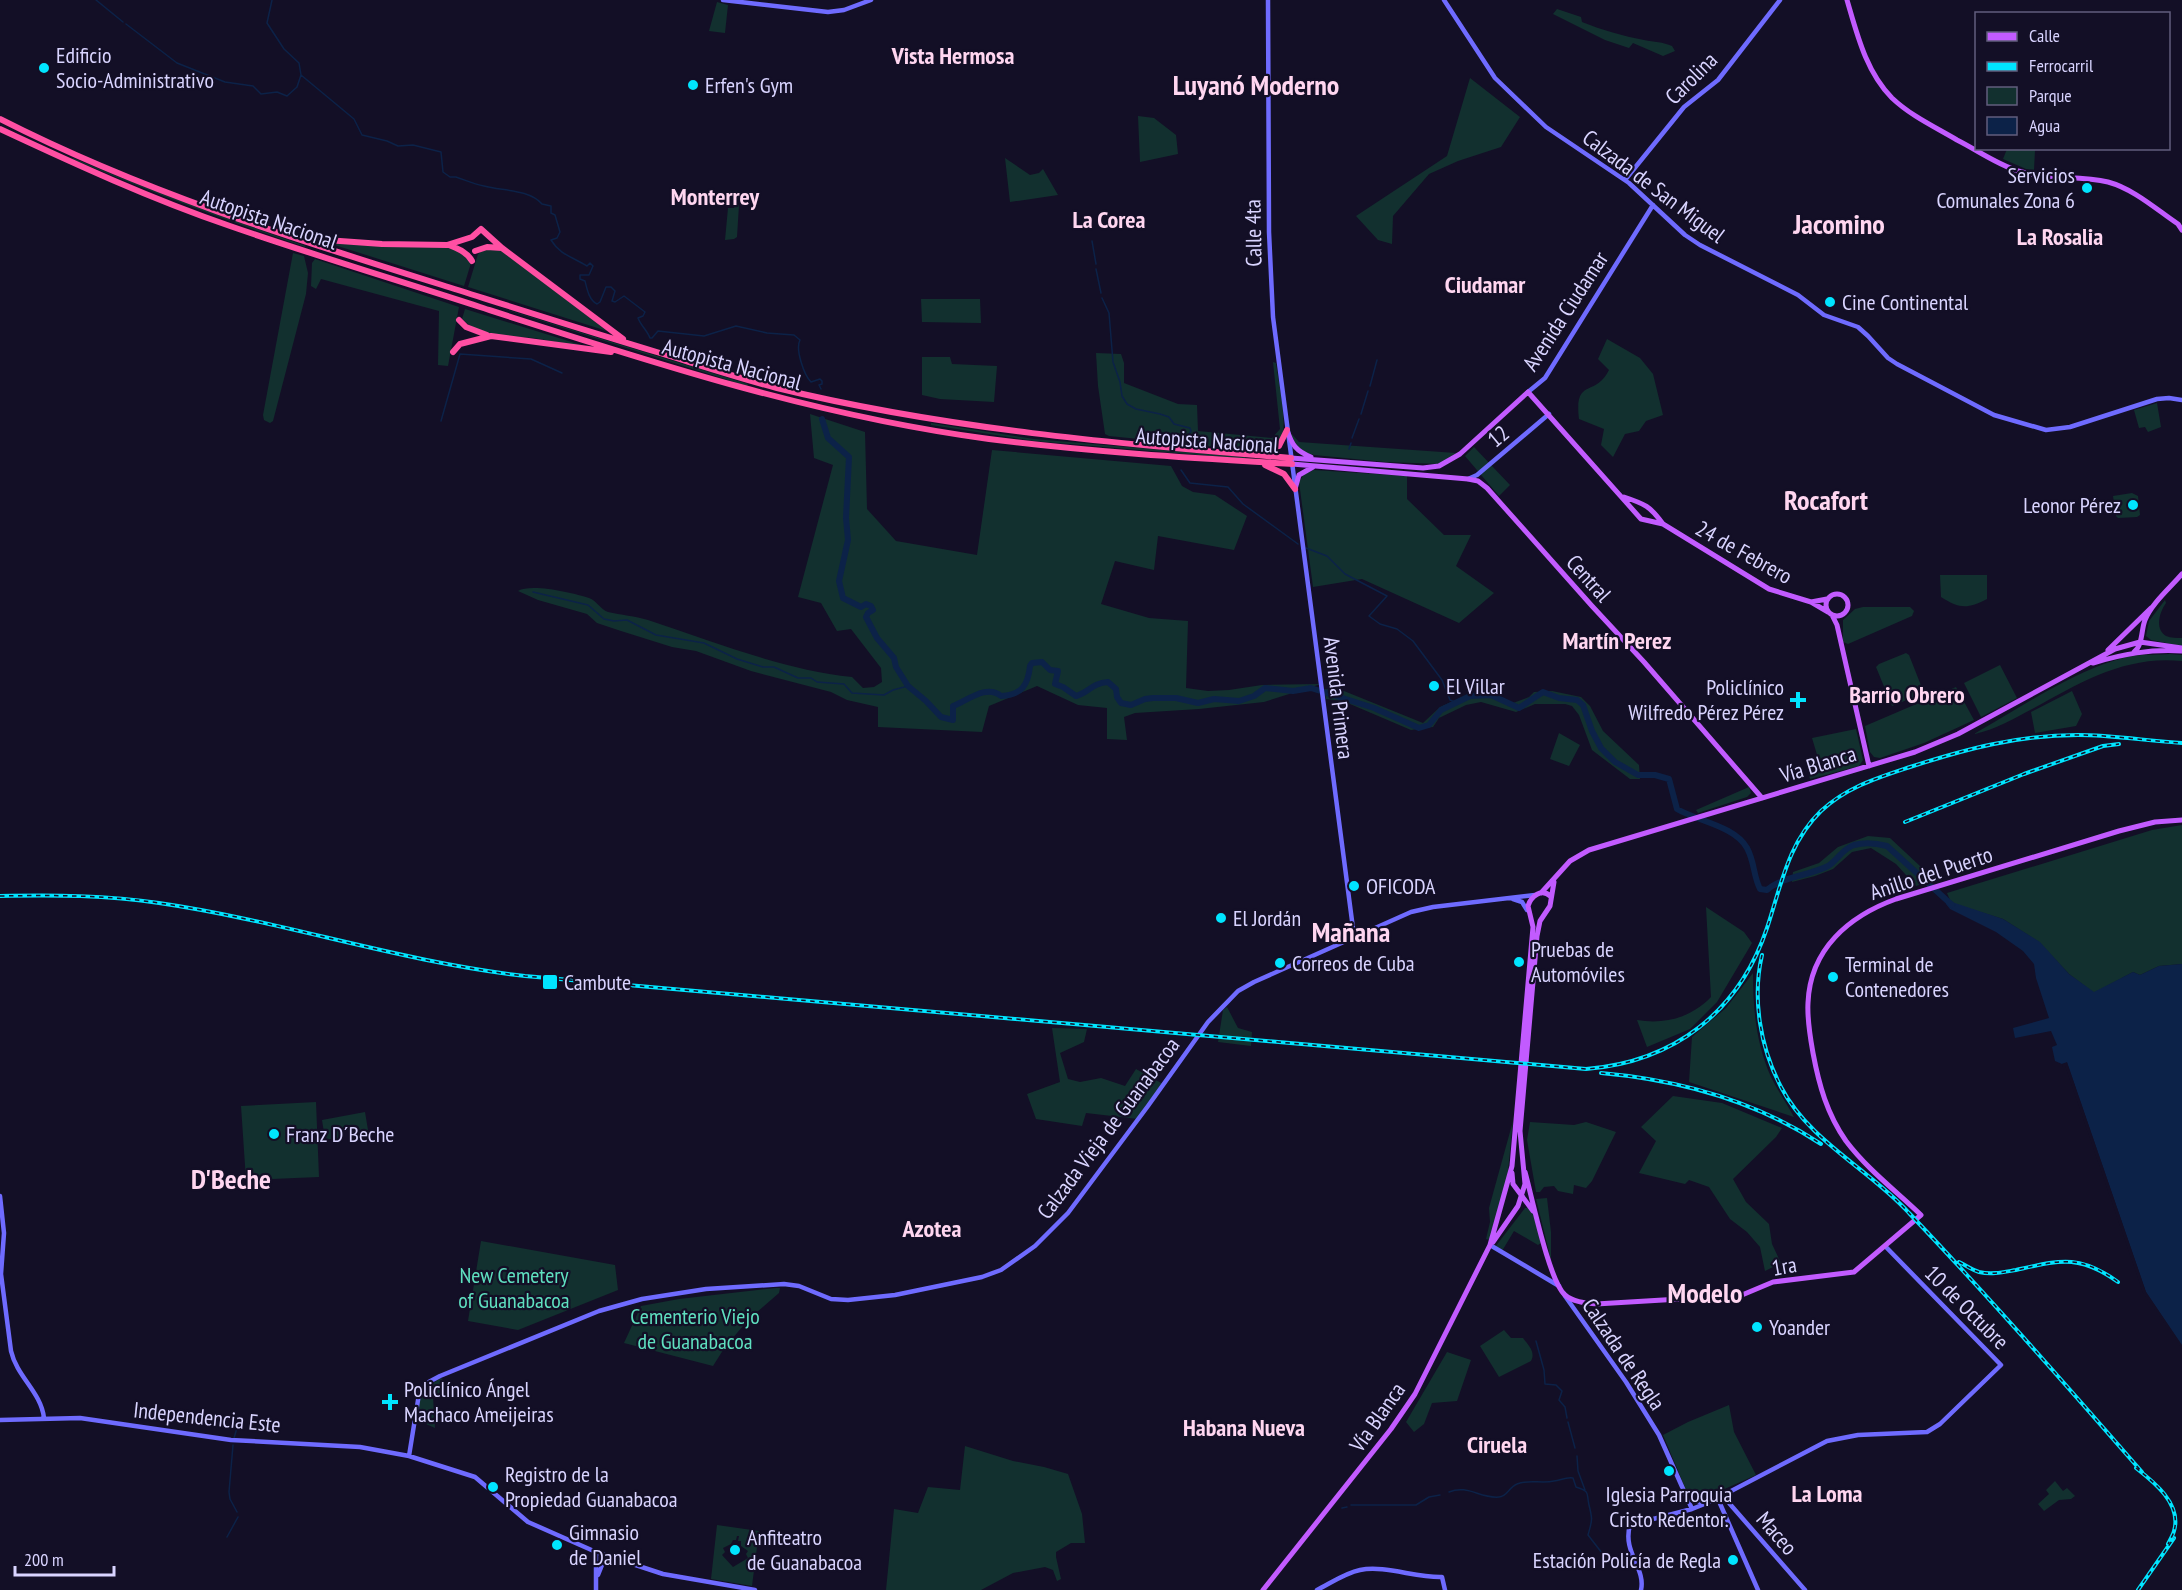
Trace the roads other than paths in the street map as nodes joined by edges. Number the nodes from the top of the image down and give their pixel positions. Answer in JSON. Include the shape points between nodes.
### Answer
{"nodes":[{"id":1,"x":723,"y":0,"type":"edge"},
{"id":2,"x":871,"y":0,"type":"edge"},
{"id":3,"x":1268,"y":0,"type":"edge"},
{"id":4,"x":1444,"y":0,"type":"edge"},
{"id":5,"x":1780,"y":0,"type":"edge"},
{"id":6,"x":1847,"y":0,"type":"edge"},
{"id":7,"x":0,"y":120,"type":"edge"},
{"id":8,"x":0,"y":129,"type":"edge"},
{"id":9,"x":1975,"y":150,"type":"edge"},
{"id":10,"x":1975,"y":150,"type":"edge"},
{"id":11,"x":1625,"y":180,"type":"junction"},
{"id":12,"x":1653,"y":205,"type":"junction"},
{"id":13,"x":2182,"y":230,"type":"edge"},
{"id":14,"x":315,"y":242,"type":"junction"},
{"id":15,"x":447,"y":245,"type":"junction"},
{"id":16,"x":502,"y":248,"type":"junction"},
{"id":17,"x":475,"y":251,"type":"dead end"},
{"id":18,"x":311,"y":253,"type":"junction"},
{"id":19,"x":472,"y":261,"type":"dead end"},
{"id":20,"x":459,"y":320,"type":"dead end"},
{"id":21,"x":491,"y":336,"type":"junction"},
{"id":22,"x":628,"y":343,"type":"junction"},
{"id":23,"x":453,"y":352,"type":"dead end"},
{"id":24,"x":627,"y":354,"type":"junction"},
{"id":25,"x":1528,"y":392,"type":"junction"},
{"id":26,"x":2182,"y":400,"type":"edge"},
{"id":27,"x":1549,"y":414,"type":"junction"},
{"id":28,"x":1287,"y":430,"type":"junction"},
{"id":29,"x":1466,"y":449,"type":"joint"},
{"id":30,"x":1253,"y":458,"type":"junction"},
{"id":31,"x":1325,"y":460,"type":"junction"},
{"id":32,"x":1291,"y":461,"type":"junction"},
{"id":33,"x":1321,"y":466,"type":"junction"},
{"id":34,"x":1468,"y":479,"type":"junction"},
{"id":35,"x":1487,"y":488,"type":"joint"},
{"id":36,"x":1295,"y":489,"type":"junction"},
{"id":37,"x":1624,"y":497,"type":"junction"},
{"id":38,"x":1641,"y":503,"type":"junction"},
{"id":39,"x":1634,"y":512,"type":"junction"},
{"id":40,"x":1655,"y":513,"type":"junction"},
{"id":41,"x":1648,"y":521,"type":"junction"},
{"id":42,"x":1663,"y":524,"type":"junction"},
{"id":43,"x":2182,"y":574,"type":"edge"},
{"id":44,"x":1827,"y":600,"type":"junction"},
{"id":45,"x":1811,"y":602,"type":"junction"},
{"id":46,"x":2156,"y":603,"type":"junction"},
{"id":47,"x":1830,"y":614,"type":"junction"},
{"id":48,"x":1842,"y":615,"type":"junction"},
{"id":49,"x":1837,"y":625,"type":"junction"},
{"id":50,"x":2142,"y":631,"type":"junction"},
{"id":51,"x":2140,"y":642,"type":"junction"},
{"id":52,"x":2151,"y":642,"type":"junction"},
{"id":53,"x":2182,"y":649,"type":"edge"},
{"id":54,"x":2129,"y":653,"type":"junction"},
{"id":55,"x":2100,"y":656,"type":"junction"},
{"id":56,"x":2086,"y":666,"type":"junction"},
{"id":57,"x":1866,"y":756,"type":"junction"},
{"id":58,"x":1886,"y":761,"type":"junction"},
{"id":59,"x":1869,"y":766,"type":"junction"},
{"id":60,"x":1754,"y":787,"type":"junction"},
{"id":61,"x":1762,"y":798,"type":"junction"},
{"id":62,"x":1748,"y":802,"type":"junction"},
{"id":63,"x":2182,"y":820,"type":"edge"},
{"id":64,"x":1556,"y":877,"type":"junction"},
{"id":65,"x":1538,"y":894,"type":"junction"},
{"id":66,"x":1550,"y":896,"type":"junction"},
{"id":67,"x":1507,"y":898,"type":"junction"},
{"id":68,"x":1530,"y":915,"type":"junction"},
{"id":69,"x":1544,"y":917,"type":"junction"},
{"id":70,"x":1354,"y":936,"type":"junction"},
{"id":71,"x":1512,"y":1166,"type":"junction"},
{"id":72,"x":1525,"y":1172,"type":"junction"},
{"id":73,"x":0,"y":1196,"type":"edge"},
{"id":74,"x":1522,"y":1196,"type":"junction"},
{"id":75,"x":1518,"y":1206,"type":"junction"},
{"id":76,"x":1530,"y":1206,"type":"junction"},
{"id":77,"x":1536,"y":1215,"type":"junction"},
{"id":78,"x":1921,"y":1215,"type":"joint"},
{"id":79,"x":1490,"y":1245,"type":"junction"},
{"id":80,"x":1885,"y":1246,"type":"junction"},
{"id":81,"x":1559,"y":1286,"type":"junction"},
{"id":82,"x":1563,"y":1294,"type":"junction"},
{"id":83,"x":44,"y":1418,"type":"junction"},
{"id":84,"x":0,"y":1420,"type":"edge"},
{"id":85,"x":409,"y":1456,"type":"junction"},
{"id":86,"x":1725,"y":1496,"type":"junction"},
{"id":87,"x":1687,"y":1498,"type":"junction"},
{"id":88,"x":1713,"y":1501,"type":"junction"},
{"id":89,"x":1722,"y":1508,"type":"junction"},
{"id":90,"x":1692,"y":1509,"type":"junction"},
{"id":91,"x":596,"y":1552,"type":"junction"},
{"id":92,"x":606,"y":1555,"type":"junction"},
{"id":93,"x":596,"y":1577,"type":"junction"},
{"id":94,"x":1431,"y":1577,"type":"junction"},
{"id":95,"x":596,"y":1590,"type":"edge"},
{"id":96,"x":754,"y":1590,"type":"edge"},
{"id":97,"x":1263,"y":1590,"type":"edge"},
{"id":98,"x":1317,"y":1590,"type":"edge"},
{"id":99,"x":1445,"y":1590,"type":"edge"},
{"id":100,"x":1641,"y":1590,"type":"edge"},
{"id":101,"x":1758,"y":1590,"type":"edge"},
{"id":102,"x":1805,"y":1590,"type":"edge"}],
"edges":[{"from":1,"to":2,"type":"main road","via":[[828,12]]},
{"from":3,"to":28,"type":"main road","name":"Calle 4ta","via":[[1270,283]]},
{"from":4,"to":11,"type":"main road","name":"Calzada de San Miguel","via":[[1495,78],[1511,94],[1545,127]]},
{"from":5,"to":11,"type":"main road","name":"Carolina","via":[[1718,80],[1680,111]]},
{"from":6,"to":10,"type":"main road","via":[[1874,74],[1893,99]]},
{"from":7,"to":14,"type":"highway","name":"Autopista Nacional","via":[[153,187],[289,237]]},
{"from":8,"to":18,"type":"highway","name":"Autopista Nacional","via":[[131,188]]},
{"from":9,"to":13,"type":"main road","via":[[2018,171],[2119,186]]},
{"from":11,"to":12,"type":"main road","name":"Calzada de San Miguel"},
{"from":12,"to":25,"type":"main road","name":"Avenida Ciudamar","via":[[1545,378]]},
{"from":12,"to":26,"type":"main road","name":"Calzada de San Miguel","via":[[1700,245],[1798,295],[1824,315],[1852,324],[1888,358],[2000,418],[2054,430],[2157,399]]},
{"from":14,"to":15,"type":"highway"},
{"from":14,"to":18,"type":"highway"},
{"from":14,"to":22,"type":"highway","name":"Autopista Nacional"},
{"from":15,"to":16,"type":"highway","via":[[472,237],[481,229]]},
{"from":15,"to":19,"type":"highway","via":[[461,250]]},
{"from":16,"to":17,"type":"highway"},
{"from":16,"to":22,"type":"highway"},
{"from":18,"to":24,"type":"highway","name":"Autopista Nacional"},
{"from":20,"to":21,"type":"highway","via":[[473,331]]},
{"from":21,"to":23,"type":"highway","via":[[460,344]]},
{"from":21,"to":24,"type":"highway"},
{"from":22,"to":30,"type":"highway","name":"Autopista Nacional","via":[[778,388],[924,418],[1004,431]]},
{"from":24,"to":30,"type":"highway","name":"Autopista Nacional","via":[[749,390],[933,430],[1111,452]]},
{"from":25,"to":27,"type":"main road","name":"24 de Febrero"},
{"from":25,"to":29,"type":"main road","name":"Avenida Ciudamar"},
{"from":27,"to":34,"type":"main road","name":"12"},
{"from":27,"to":37,"type":"main road","name":"24 de Febrero"},
{"from":28,"to":30,"type":"highway","via":[[1277,447]]},
{"from":28,"to":31,"type":"main road","via":[[1296,449]]},
{"from":28,"to":32,"type":"main road","name":"Calle 4ta"},
{"from":29,"to":31,"type":"main road","name":"Autopista Nacional","via":[[1447,463],[1431,467]]},
{"from":30,"to":32,"type":"highway","name":"Autopista Nacional"},
{"from":30,"to":36,"type":"highway","via":[[1281,472]]},
{"from":31,"to":32,"type":"main road","name":"Autopista Nacional"},
{"from":32,"to":33,"type":"main road","name":"Autopista Nacional"},
{"from":32,"to":36,"type":"main road","name":"Avenida Primera"},
{"from":33,"to":34,"type":"main road","name":"Autopista Nacional"},
{"from":33,"to":36,"type":"main road","via":[[1301,472]]},
{"from":34,"to":35,"type":"main road","name":"Autopista Nacional"},
{"from":35,"to":60,"type":"main road","name":"Central"},
{"from":36,"to":70,"type":"main road","name":"Avenida Primera"},
{"from":37,"to":38,"type":"main road","name":"24 de Febrero"},
{"from":37,"to":39,"type":"main road","name":"24 de Febrero"},
{"from":38,"to":39,"type":"main road"},
{"from":38,"to":40,"type":"main road","name":"24 de Febrero"},
{"from":39,"to":41,"type":"main road","name":"24 de Febrero"},
{"from":40,"to":41,"type":"main road"},
{"from":40,"to":42,"type":"main road","name":"24 de Febrero"},
{"from":41,"to":42,"type":"main road","name":"24 de Febrero"},
{"from":42,"to":45,"type":"main road","name":"24 de Febrero","via":[[1769,589]]},
{"from":43,"to":46,"type":"main road"},
{"from":44,"to":45,"type":"main road","name":"24 de Febrero"},
{"from":44,"to":47,"type":"main road"},
{"from":44,"to":48,"type":"main road","via":[[1834,594],[1845,597],[1848,605]]},
{"from":45,"to":47,"type":"main road","name":"24 de Febrero"},
{"from":46,"to":50,"type":"main road"},
{"from":46,"to":55,"type":"main road"},
{"from":47,"to":48,"type":"main road"},
{"from":47,"to":49,"type":"main road"},
{"from":48,"to":49,"type":"main road"},
{"from":49,"to":57,"type":"main road"},
{"from":50,"to":51,"type":"main road"},
{"from":50,"to":52,"type":"main road"},
{"from":51,"to":52,"type":"main road","name":"Vía Blanca"},
{"from":51,"to":54,"type":"main road","via":[[2138,649]]},
{"from":51,"to":55,"type":"main road","name":"Vía Blanca"},
{"from":52,"to":53,"type":"main road","name":"Vía Blanca"},
{"from":53,"to":54,"type":"main road","name":"Vía Blanca"},
{"from":54,"to":56,"type":"main road","name":"Vía Blanca"},
{"from":55,"to":56,"type":"main road","name":"Vía Blanca"},
{"from":56,"to":58,"type":"main road","name":"Vía Blanca","via":[[1958,734]]},
{"from":57,"to":58,"type":"main road"},
{"from":57,"to":59,"type":"main road"},
{"from":58,"to":59,"type":"main road","name":"Vía Blanca"},
{"from":59,"to":61,"type":"main road","name":"Vía Blanca"},
{"from":60,"to":61,"type":"main road","name":"Central"},
{"from":60,"to":62,"type":"main road"},
{"from":61,"to":62,"type":"main road","name":"Vía Blanca"},
{"from":62,"to":64,"type":"main road","name":"Vía Blanca","via":[[1589,850],[1570,861]]},
{"from":63,"to":78,"type":"main road","name":"Anillo del Puerto","via":[[2128,828],[1882,904],[1862,914],[1828,946],[1813,976],[1808,1002],[1819,1086],[1846,1141]]},
{"from":64,"to":65,"type":"main road","name":"Vía Blanca"},
{"from":64,"to":66,"type":"main road","name":"Vía Blanca"},
{"from":65,"to":66,"type":"main road"},
{"from":65,"to":67,"type":"main road","name":"Calzada Vieja de Guanabacoa"},
{"from":65,"to":68,"type":"main road","via":[[1528,904]]},
{"from":66,"to":69,"type":"main road"},
{"from":67,"to":68,"type":"main road","via":[[1522,902]]},
{"from":67,"to":70,"type":"main road","name":"Calzada Vieja de Guanabacoa","via":[[1417,910]]},
{"from":68,"to":69,"type":"main road"},
{"from":68,"to":71,"type":"main road","name":"Vía Blanca","via":[[1533,927]]},
{"from":69,"to":72,"type":"main road","name":"Vía Blanca","via":[[1537,936],[1520,1131]]},
{"from":70,"to":85,"type":"main road","name":"Calzada Vieja de Guanabacoa","via":[[1254,982],[1228,999],[1068,1213],[1035,1246],[1001,1270],[895,1295],[849,1300],[831,1299],[784,1284],[706,1289],[617,1305],[425,1384],[417,1399]]},
{"from":71,"to":74,"type":"main road","via":[[1514,1184]]},
{"from":71,"to":79,"type":"main road","name":"Vía Blanca"},
{"from":72,"to":74,"type":"main road","name":"Vía Blanca"},
{"from":72,"to":77,"type":"main road","name":"Calzada de Regla"},
{"from":73,"to":83,"type":"main road","via":[[4,1233],[1,1274],[11,1351],[15,1364],[41,1402]]},
{"from":74,"to":75,"type":"main road","name":"Vía Blanca"},
{"from":74,"to":76,"type":"main road"},
{"from":75,"to":76,"type":"main road"},
{"from":75,"to":79,"type":"main road","name":"Vía Blanca"},
{"from":76,"to":77,"type":"main road"},
{"from":77,"to":81,"type":"main road","name":"Calzada de Regla"},
{"from":78,"to":80,"type":"main road","name":"1ra"},
{"from":79,"to":81,"type":"main road"},
{"from":79,"to":97,"type":"main road","name":"Vía Blanca","via":[[1415,1394]]},
{"from":80,"to":82,"type":"main road","name":"1ra","via":[[1854,1272],[1773,1282],[1742,1295],[1596,1304]]},
{"from":80,"to":86,"type":"main road","name":"10 de Octubre","via":[[2001,1365],[1927,1432],[1858,1435],[1827,1441]]},
{"from":81,"to":82,"type":"main road","name":"Calzada de Regla"},
{"from":82,"to":87,"type":"main road","name":"Calzada de Regla","via":[[1658,1433]]},
{"from":83,"to":84,"type":"main road","name":"Independencia Este"},
{"from":83,"to":85,"type":"main road","name":"Independencia Este","via":[[80,1418],[231,1440],[360,1447]]},
{"from":85,"to":91,"type":"main road","name":"Independencia Este","via":[[475,1477],[528,1522]]},
{"from":86,"to":88,"type":"main road","name":"10 de Octubre"},
{"from":86,"to":102,"type":"main road","name":"Maceo"},
{"from":87,"to":88,"type":"main road"},
{"from":87,"to":90,"type":"main road","name":"Calzada de Regla"},
{"from":88,"to":89,"type":"main road"},
{"from":88,"to":89,"type":"main road"},
{"from":88,"to":90,"type":"main road","name":"10 de Octubre"},
{"from":89,"to":101,"type":"main road"},
{"from":90,"to":100,"type":"main road","name":"10 de Octubre","via":[[1630,1525],[1630,1552],[1641,1577]]},
{"from":91,"to":92,"type":"main road","name":"Independencia Este"},
{"from":91,"to":93,"type":"main road"},
{"from":92,"to":93,"type":"main road"},
{"from":92,"to":96,"type":"main road","name":"Independencia Este","via":[[663,1574]]},
{"from":93,"to":95,"type":"main road"},
{"from":94,"to":98,"type":"main road","via":[[1363,1570]]},
{"from":94,"to":99,"type":"main road"},
{"from":94,"to":99,"type":"main road","via":[[1442,1577]]}]}
